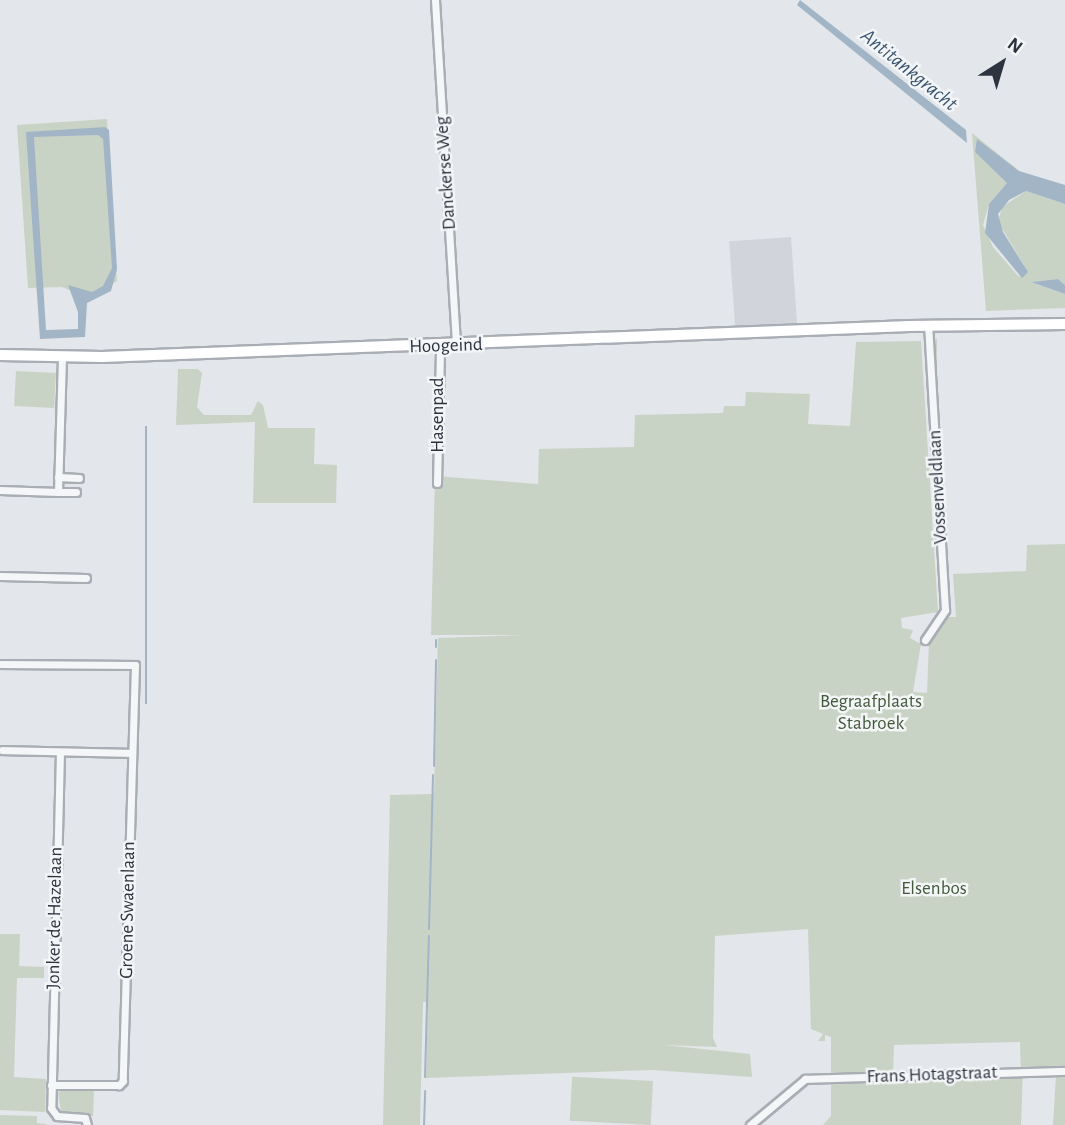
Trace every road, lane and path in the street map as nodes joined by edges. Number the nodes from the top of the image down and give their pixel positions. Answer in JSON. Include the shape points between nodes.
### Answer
{"nodes":[{"id":1,"x":435,"y":0,"type":"edge"},
{"id":2,"x":1065,"y":324,"type":"edge"},
{"id":3,"x":928,"y":329,"type":"junction"},
{"id":4,"x":440,"y":346,"type":"junction"},
{"id":5,"x":456,"y":346,"type":"junction"},
{"id":6,"x":0,"y":355,"type":"edge"},
{"id":7,"x":62,"y":357,"type":"junction"},
{"id":8,"x":58,"y":477,"type":"junction"},
{"id":9,"x":79,"y":478,"type":"dead end"},
{"id":10,"x":437,"y":483,"type":"dead end"},
{"id":11,"x":0,"y":491,"type":"edge"},
{"id":12,"x":58,"y":492,"type":"junction"},
{"id":13,"x":76,"y":492,"type":"dead end"},
{"id":14,"x":0,"y":576,"type":"edge"},
{"id":15,"x":86,"y":578,"type":"dead end"},
{"id":16,"x":925,"y":639,"type":"dead end"},
{"id":17,"x":0,"y":664,"type":"edge"},
{"id":18,"x":2,"y":750,"type":"edge"},
{"id":19,"x":60,"y":752,"type":"junction"},
{"id":20,"x":132,"y":753,"type":"junction"},
{"id":21,"x":1065,"y":1071,"type":"edge"},
{"id":22,"x":51,"y":1084,"type":"junction"},
{"id":23,"x":87,"y":1125,"type":"edge"},
{"id":24,"x":751,"y":1125,"type":"edge"}],
"edges":[{"from":1,"to":5,"type":"street","name":"Danckerse Weg"},
{"from":2,"to":3,"type":"main road","name":"Hoogeind"},
{"from":3,"to":5,"type":"main road","name":"Hoogeind"},
{"from":3,"to":16,"type":"street","name":"Vossenveldlaan","via":[[945,610]]},
{"from":4,"to":5,"type":"main road","name":"Hoogeind"},
{"from":4,"to":7,"type":"main road","name":"Hoogeind"},
{"from":4,"to":10,"type":"street","name":"Hasenpad"},
{"from":6,"to":7,"type":"main road","name":"Hoogeind"},
{"from":7,"to":8,"type":"street"},
{"from":8,"to":9,"type":"street"},
{"from":8,"to":12,"type":"street"},
{"from":11,"to":12,"type":"street"},
{"from":12,"to":13,"type":"street"},
{"from":14,"to":15,"type":"street"},
{"from":17,"to":20,"type":"street","name":"Groene Swaenlaan","via":[[135,665]]},
{"from":18,"to":19,"type":"street"},
{"from":19,"to":20,"type":"street"},
{"from":19,"to":22,"type":"street","name":"Jonker de Hazelaan"},
{"from":20,"to":22,"type":"street","name":"Groene Swaenlaan","via":[[123,1081],[119,1085]]},
{"from":21,"to":24,"type":"street","name":"Frans Hotagstraat","via":[[799,1081]]},
{"from":22,"to":23,"type":"street","name":"Jonker de Hazelaan","via":[[53,1113],[85,1118]]}]}
